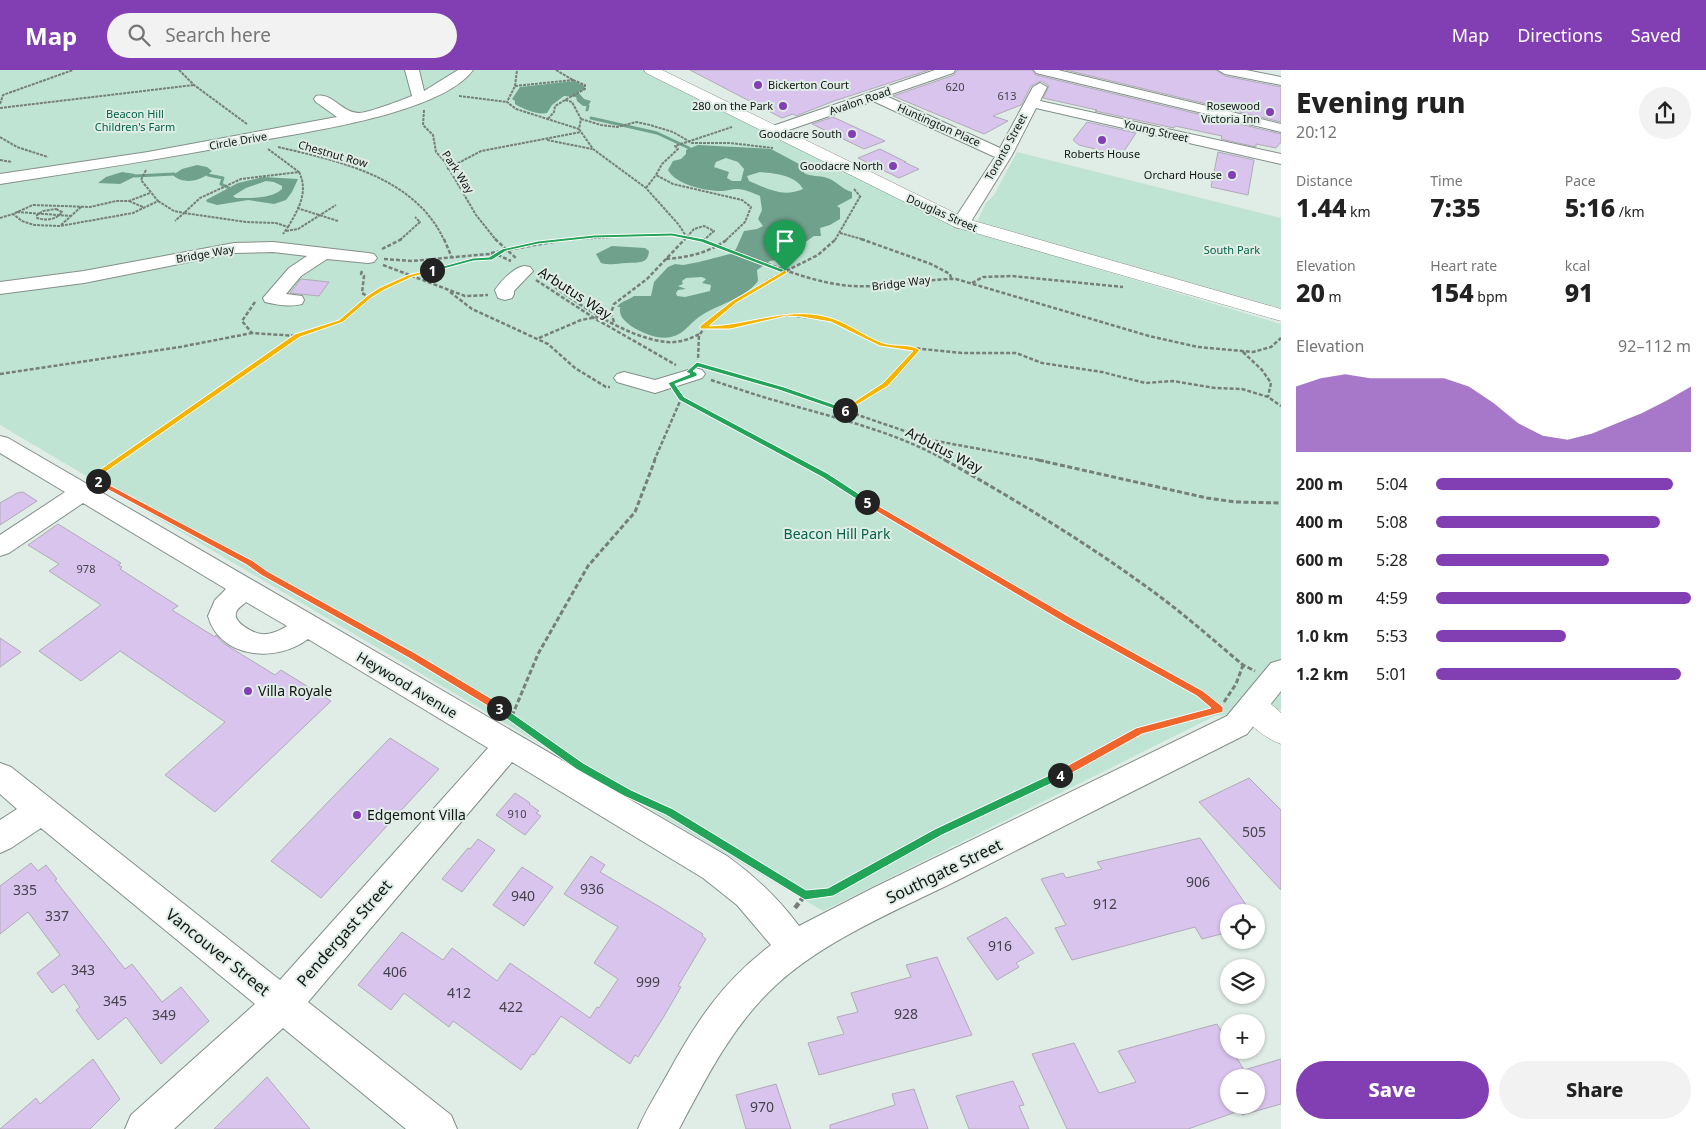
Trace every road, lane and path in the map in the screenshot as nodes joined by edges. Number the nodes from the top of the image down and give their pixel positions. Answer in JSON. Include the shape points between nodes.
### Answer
{"nodes":[{"id":1,"x":73,"y":70,"type":"edge"},
{"id":2,"x":179,"y":70,"type":"edge"},
{"id":3,"x":412,"y":70,"type":"edge"},
{"id":4,"x":466,"y":70,"type":"edge"},
{"id":5,"x":517,"y":70,"type":"edge"},
{"id":6,"x":556,"y":70,"type":"edge"},
{"id":7,"x":651,"y":70,"type":"edge"},
{"id":8,"x":948,"y":70,"type":"edge"},
{"id":9,"x":1225,"y":70,"type":"edge"},
{"id":10,"x":1046,"y":71,"type":"edge"},
{"id":11,"x":573,"y":80,"type":"junction"},
{"id":12,"x":1281,"y":81,"type":"edge"},
{"id":13,"x":194,"y":85,"type":"junction"},
{"id":14,"x":515,"y":86,"type":"junction"},
{"id":15,"x":437,"y":90,"type":"junction"},
{"id":16,"x":0,"y":94,"type":"edge"},
{"id":17,"x":3,"y":96,"type":"junction"},
{"id":18,"x":874,"y":96,"type":"junction"},
{"id":19,"x":419,"y":98,"type":"junction"},
{"id":20,"x":321,"y":99,"type":"dead end"},
{"id":21,"x":565,"y":100,"type":"junction"},
{"id":22,"x":507,"y":102,"type":"junction"},
{"id":23,"x":1032,"y":102,"type":"junction"},
{"id":24,"x":0,"y":106,"type":"edge"},
{"id":25,"x":338,"y":117,"type":"junction"},
{"id":26,"x":548,"y":119,"type":"junction"},
{"id":27,"x":581,"y":119,"type":"junction"},
{"id":28,"x":752,"y":121,"type":"junction"},
{"id":29,"x":1281,"y":128,"type":"edge"},
{"id":30,"x":263,"y":130,"type":"junction"},
{"id":31,"x":580,"y":131,"type":"junction"},
{"id":32,"x":772,"y":131,"type":"junction"},
{"id":33,"x":0,"y":137,"type":"edge"},
{"id":34,"x":543,"y":140,"type":"junction"},
{"id":35,"x":687,"y":140,"type":"junction"},
{"id":36,"x":239,"y":141,"type":"junction"},
{"id":37,"x":593,"y":149,"type":"junction"},
{"id":38,"x":780,"y":151,"type":"dead end"},
{"id":39,"x":1004,"y":155,"type":"junction"},
{"id":40,"x":50,"y":158,"type":"dead end"},
{"id":41,"x":1281,"y":159,"type":"edge"},
{"id":42,"x":447,"y":169,"type":"junction"},
{"id":43,"x":145,"y":172,"type":"dead end"},
{"id":44,"x":299,"y":172,"type":"junction"},
{"id":45,"x":656,"y":175,"type":"junction"},
{"id":46,"x":0,"y":179,"type":"edge"},
{"id":47,"x":851,"y":186,"type":"dead end"},
{"id":48,"x":884,"y":186,"type":"junction"},
{"id":49,"x":646,"y":188,"type":"junction"},
{"id":50,"x":150,"y":193,"type":"junction"},
{"id":51,"x":860,"y":196,"type":"junction"},
{"id":52,"x":129,"y":201,"type":"junction"},
{"id":53,"x":158,"y":201,"type":"junction"},
{"id":54,"x":336,"y":206,"type":"dead end"},
{"id":55,"x":81,"y":207,"type":"junction"},
{"id":56,"x":143,"y":207,"type":"junction"},
{"id":57,"x":297,"y":208,"type":"junction"},
{"id":58,"x":56,"y":209,"type":"junction"},
{"id":59,"x":15,"y":213,"type":"junction"},
{"id":60,"x":184,"y":213,"type":"junction"},
{"id":61,"x":38,"y":214,"type":"junction"},
{"id":62,"x":49,"y":215,"type":"junction"},
{"id":63,"x":60,"y":215,"type":"junction"},
{"id":64,"x":71,"y":216,"type":"junction"},
{"id":65,"x":320,"y":216,"type":"junction"},
{"id":66,"x":415,"y":217,"type":"dead end"},
{"id":67,"x":0,"y":218,"type":"edge"},
{"id":68,"x":43,"y":220,"type":"junction"},
{"id":69,"x":338,"y":221,"type":"dead end"},
{"id":70,"x":175,"y":222,"type":"dead end"},
{"id":71,"x":962,"y":223,"type":"junction"},
{"id":72,"x":60,"y":226,"type":"junction"},
{"id":73,"x":288,"y":227,"type":"junction"},
{"id":74,"x":286,"y":231,"type":"junction"},
{"id":75,"x":840,"y":233,"type":"junction"},
{"id":76,"x":686,"y":236,"type":"junction"},
{"id":77,"x":702,"y":241,"type":"junction"},
{"id":78,"x":718,"y":246,"type":"junction"},
{"id":79,"x":273,"y":247,"type":"junction"},
{"id":80,"x":504,"y":250,"type":"junction"},
{"id":81,"x":324,"y":253,"type":"junction"},
{"id":82,"x":488,"y":254,"type":"junction"},
{"id":83,"x":498,"y":255,"type":"junction"},
{"id":84,"x":452,"y":258,"type":"junction"},
{"id":85,"x":666,"y":259,"type":"junction"},
{"id":86,"x":371,"y":262,"type":"junction"},
{"id":87,"x":526,"y":268,"type":"junction"},
{"id":88,"x":785,"y":271,"type":"junction"},
{"id":89,"x":410,"y":276,"type":"junction"},
{"id":90,"x":951,"y":278,"type":"junction"},
{"id":91,"x":972,"y":283,"type":"junction"},
{"id":92,"x":1127,"y":287,"type":"dead end"},
{"id":93,"x":0,"y":288,"type":"edge"},
{"id":94,"x":450,"y":292,"type":"junction"},
{"id":95,"x":504,"y":292,"type":"joint"},
{"id":96,"x":369,"y":297,"type":"junction"},
{"id":97,"x":295,"y":300,"type":"dead end"},
{"id":98,"x":1281,"y":315,"type":"edge"},
{"id":99,"x":604,"y":316,"type":"junction"},
{"id":100,"x":594,"y":318,"type":"junction"},
{"id":101,"x":614,"y":323,"type":"junction"},
{"id":102,"x":702,"y":328,"type":"junction"},
{"id":103,"x":252,"y":333,"type":"dead end"},
{"id":104,"x":699,"y":334,"type":"junction"},
{"id":105,"x":538,"y":338,"type":"junction"},
{"id":106,"x":1281,"y":338,"type":"edge"},
{"id":107,"x":917,"y":350,"type":"junction"},
{"id":108,"x":1243,"y":352,"type":"junction"},
{"id":109,"x":694,"y":370,"type":"junction"},
{"id":110,"x":0,"y":374,"type":"edge"},
{"id":111,"x":619,"y":382,"type":"joint"},
{"id":112,"x":675,"y":393,"type":"junction"},
{"id":113,"x":1268,"y":397,"type":"junction"},
{"id":114,"x":1281,"y":406,"type":"edge"},
{"id":115,"x":846,"y":410,"type":"junction"},
{"id":116,"x":0,"y":443,"type":"edge"},
{"id":117,"x":92,"y":484,"type":"junction"},
{"id":118,"x":1281,"y":502,"type":"edge"},
{"id":119,"x":201,"y":538,"type":"dead end"},
{"id":120,"x":0,"y":547,"type":"edge"},
{"id":121,"x":245,"y":588,"type":"junction"},
{"id":122,"x":308,"y":626,"type":"junction"},
{"id":123,"x":1281,"y":670,"type":"edge"},
{"id":124,"x":1242,"y":698,"type":"junction"},
{"id":125,"x":516,"y":729,"type":"junction"},
{"id":126,"x":1281,"y":731,"type":"edge"},
{"id":127,"x":0,"y":776,"type":"edge"},
{"id":128,"x":42,"y":810,"type":"junction"},
{"id":129,"x":0,"y":838,"type":"edge"},
{"id":130,"x":754,"y":864,"type":"dead end"},
{"id":131,"x":794,"y":949,"type":"junction"},
{"id":132,"x":282,"y":1004,"type":"junction"},
{"id":133,"x":145,"y":1129,"type":"edge"},
{"id":134,"x":437,"y":1129,"type":"edge"},
{"id":135,"x":658,"y":1129,"type":"edge"}],
"edges":[{"from":1,"to":17,"type":"path"},
{"from":2,"to":13,"type":"path","name":"Chestnut Row"},
{"from":3,"to":19,"type":"street"},
{"from":4,"to":15,"type":"street","name":"Circle Drive"},
{"from":5,"to":14,"type":"path"},
{"from":6,"to":11,"type":"path"},
{"from":7,"to":28,"type":"main road","name":"Douglas Street"},
{"from":8,"to":18,"type":"street","name":"Avalon Road"},
{"from":9,"to":12,"type":"street"},
{"from":10,"to":23,"type":"street","name":"Toronto Street"},
{"from":10,"to":29,"type":"street"},
{"from":11,"to":14,"type":"path"},
{"from":11,"to":21,"type":"path","via":[[585,85],[585,90]]},
{"from":13,"to":24,"type":"path"},
{"from":13,"to":30,"type":"path","name":"Chestnut Row"},
{"from":14,"to":22,"type":"path"},
{"from":15,"to":19,"type":"street","name":"Circle Drive"},
{"from":15,"to":22,"type":"path"},
{"from":16,"to":17,"type":"path"},
{"from":17,"to":24,"type":"path"},
{"from":18,"to":32,"type":"street","name":"Avalon Road"},
{"from":18,"to":39,"type":"street","name":"Huntington Place"},
{"from":19,"to":25,"type":"street","name":"Circle Drive","via":[[360,117]]},
{"from":19,"to":42,"type":"path","name":"Park Way","via":[[425,103],[422,125],[433,135],[436,152]]},
{"from":20,"to":25,"type":"street"},
{"from":21,"to":26,"type":"path","via":[[555,106]]},
{"from":21,"to":27,"type":"path","via":[[572,102]]},
{"from":22,"to":26,"type":"path","via":[[516,110]]},
{"from":23,"to":39,"type":"street","name":"Toronto Street"},
{"from":23,"to":41,"type":"street","name":"Young Street"},
{"from":25,"to":30,"type":"street","name":"Circle Drive"},
{"from":26,"to":31,"type":"path"},
{"from":27,"to":31,"type":"path"},
{"from":27,"to":35,"type":"path","via":[[600,125],[622,126],[636,122],[663,128]]},
{"from":28,"to":32,"type":"main road","name":"Douglas Street"},
{"from":28,"to":35,"type":"path"},
{"from":30,"to":36,"type":"street","name":"Circle Drive"},
{"from":30,"to":84,"type":"path","name":"Chestnut Row","via":[[270,144],[277,147],[358,168],[397,187],[426,212],[438,228]]},
{"from":31,"to":34,"type":"path"},
{"from":31,"to":37,"type":"path"},
{"from":32,"to":48,"type":"main road","name":"Douglas Street"},
{"from":33,"to":40,"type":"path","via":[[17,147]]},
{"from":34,"to":37,"type":"path"},
{"from":34,"to":42,"type":"path","via":[[481,150]]},
{"from":35,"to":38,"type":"path","via":[[692,143],[764,146]]},
{"from":35,"to":45,"type":"path","via":[[675,146],[678,149]]},
{"from":36,"to":44,"type":"path","via":[[240,147],[270,150]]},
{"from":36,"to":46,"type":"street","name":"Circle Drive"},
{"from":37,"to":49,"type":"path"},
{"from":39,"to":71,"type":"street","name":"Toronto Street"},
{"from":42,"to":80,"type":"path","name":"Park Way"},
{"from":43,"to":50,"type":"path","via":[[140,180]]},
{"from":44,"to":57,"type":"path","via":[[303,178],[304,195]]},
{"from":44,"to":60,"type":"path","via":[[248,178],[231,184],[200,198]]},
{"from":45,"to":49,"type":"path"},
{"from":45,"to":78,"type":"path","via":[[673,184],[748,204],[751,211],[747,218]]},
{"from":47,"to":51,"type":"path"},
{"from":48,"to":51,"type":"path"},
{"from":48,"to":71,"type":"main road","name":"Douglas Street"},
{"from":49,"to":76,"type":"path"},
{"from":50,"to":52,"type":"path"},
{"from":50,"to":53,"type":"path"},
{"from":51,"to":75,"type":"path"},
{"from":52,"to":55,"type":"path"},
{"from":52,"to":56,"type":"path"},
{"from":53,"to":56,"type":"path"},
{"from":53,"to":60,"type":"path"},
{"from":54,"to":65,"type":"path"},
{"from":55,"to":59,"type":"path","via":[[41,204]]},
{"from":55,"to":64,"type":"path"},
{"from":56,"to":72,"type":"path","via":[[132,213]]},
{"from":57,"to":65,"type":"path"},
{"from":57,"to":73,"type":"path"},
{"from":58,"to":61,"type":"path"},
{"from":58,"to":62,"type":"path"},
{"from":58,"to":63,"type":"path","via":[[62,212]]},
{"from":59,"to":61,"type":"path"},
{"from":59,"to":67,"type":"path"},
{"from":59,"to":72,"type":"path","via":[[28,222]]},
{"from":60,"to":70,"type":"path"},
{"from":60,"to":73,"type":"path"},
{"from":61,"to":62,"type":"path"},
{"from":61,"to":68,"type":"path","via":[[37,218]]},
{"from":62,"to":63,"type":"path"},
{"from":62,"to":68,"type":"path"},
{"from":63,"to":64,"type":"path"},
{"from":63,"to":68,"type":"path"},
{"from":64,"to":72,"type":"path"},
{"from":65,"to":69,"type":"path"},
{"from":65,"to":74,"type":"path","via":[[298,229]]},
{"from":66,"to":86,"type":"path","via":[[420,222],[409,234]]},
{"from":71,"to":98,"type":"main road","name":"Douglas Street"},
{"from":73,"to":74,"type":"path"},
{"from":74,"to":79,"type":"path"},
{"from":75,"to":88,"type":"path","via":[[822,253]]},
{"from":75,"to":90,"type":"path","via":[[874,241],[931,263],[947,271]]},
{"from":76,"to":77,"type":"path","name":"Bridge Way"},
{"from":76,"to":77,"type":"path","via":[[698,227],[713,229],[713,234]]},
{"from":76,"to":80,"type":"path","name":"Bridge Way","via":[[586,237]]},
{"from":76,"to":85,"type":"path"},
{"from":77,"to":78,"type":"path","name":"Bridge Way"},
{"from":78,"to":85,"type":"path","via":[[697,256]]},
{"from":78,"to":88,"type":"path","name":"Bridge Way"},
{"from":79,"to":81,"type":"street","name":"Bridge Way"},
{"from":79,"to":93,"type":"street","name":"Bridge Way","via":[[213,251],[84,277]]},
{"from":80,"to":82,"type":"path","name":"Bridge Way"},
{"from":80,"to":83,"type":"path"},
{"from":80,"to":87,"type":"path","name":"Park Way"},
{"from":81,"to":86,"type":"street","name":"Bridge Way"},
{"from":81,"to":97,"type":"street","via":[[295,272],[272,298]]},
{"from":82,"to":83,"type":"path","name":"Arbutus Way"},
{"from":82,"to":84,"type":"path","name":"Arbutus Way"},
{"from":83,"to":87,"type":"path","name":"Arbutus Way"},
{"from":83,"to":89,"type":"path"},
{"from":84,"to":86,"type":"path","name":"Arbutus Way"},
{"from":85,"to":101,"type":"path","via":[[647,279],[614,304],[610,316]]},
{"from":86,"to":89,"type":"path"},
{"from":86,"to":96,"type":"path","via":[[364,276],[362,293]]},
{"from":87,"to":95,"type":"street"},
{"from":87,"to":99,"type":"path"},
{"from":87,"to":100,"type":"path","name":"Arbutus Way"},
{"from":88,"to":90,"type":"path","name":"Bridge Way","via":[[841,286],[902,285]]},
{"from":88,"to":102,"type":"path","via":[[734,302]]},
{"from":89,"to":94,"type":"path"},
{"from":89,"to":96,"type":"path"},
{"from":90,"to":91,"type":"path","name":"Bridge Way"},
{"from":91,"to":92,"type":"path","via":[[983,277],[1012,276]]},
{"from":91,"to":108,"type":"path","name":"Bridge Way","via":[[1149,336],[1198,347]]},
{"from":94,"to":95,"type":"path","via":[[470,297]]},
{"from":94,"to":105,"type":"path","via":[[472,310]]},
{"from":96,"to":117,"type":"path","via":[[341,321],[298,336]]},
{"from":99,"to":100,"type":"path"},
{"from":99,"to":101,"type":"path"},
{"from":100,"to":105,"type":"path"},
{"from":100,"to":109,"type":"path","name":"Arbutus Way","via":[[653,353]]},
{"from":101,"to":104,"type":"path","via":[[667,342],[690,340]]},
{"from":102,"to":104,"type":"path"},
{"from":102,"to":107,"type":"path","via":[[730,327],[780,315],[802,316],[832,320],[882,345]]},
{"from":103,"to":110,"type":"path"},
{"from":104,"to":109,"type":"path","via":[[700,348]]},
{"from":105,"to":111,"type":"path","via":[[584,375],[606,387]]},
{"from":106,"to":108,"type":"path","name":"Bridge Way","via":[[1263,350]]},
{"from":107,"to":113,"type":"path","via":[[1016,352],[1042,363],[1102,372],[1145,383],[1173,381],[1242,389]]},
{"from":107,"to":115,"type":"path","via":[[885,384]]},
{"from":108,"to":113,"type":"path","via":[[1262,370],[1270,383]]},
{"from":109,"to":112,"type":"street"},
{"from":109,"to":115,"type":"path","via":[[782,389]]},
{"from":109,"to":124,"type":"path","name":"Arbutus Way","via":[[920,446],[1012,498],[1167,602],[1243,664]]},
{"from":111,"to":112,"type":"street"},
{"from":112,"to":125,"type":"path","via":[[660,446],[635,512],[588,566],[538,654]]},
{"from":112,"to":130,"type":"path","via":[[824,475],[1025,595],[1200,693],[1220,710],[1139,730],[1044,784],[938,832],[829,893],[805,895]]},
{"from":113,"to":114,"type":"path"},
{"from":115,"to":118,"type":"path","via":[[931,440],[1207,498]]},
{"from":116,"to":117,"type":"street","name":"Heywood Avenue"},
{"from":117,"to":120,"type":"street"},
{"from":117,"to":121,"type":"street","name":"Heywood Avenue"},
{"from":119,"to":125,"type":"path","via":[[412,655]]},
{"from":121,"to":122,"type":"street","name":"Heywood Avenue"},
{"from":121,"to":122,"type":"street","via":[[221,612],[222,621],[228,628],[261,644],[292,638]]},
{"from":122,"to":125,"type":"street","name":"Heywood Avenue"},
{"from":123,"to":124,"type":"street","name":"Southgate Street"},
{"from":124,"to":126,"type":"main road"},
{"from":124,"to":131,"type":"street","name":"Southgate Street","via":[[1238,725],[885,899]]},
{"from":125,"to":131,"type":"street","name":"Heywood Avenue","via":[[745,889],[767,911]]},
{"from":125,"to":132,"type":"street","name":"Pendergast Street"},
{"from":127,"to":128,"type":"street","name":"Vancouver Street"},
{"from":128,"to":129,"type":"street"},
{"from":128,"to":132,"type":"street","name":"Vancouver Street"},
{"from":131,"to":135,"type":"street","name":"Southgate Street","via":[[762,973],[734,1003],[704,1044]]},
{"from":132,"to":133,"type":"street","name":"Pendergast Street"},
{"from":132,"to":134,"type":"street","name":"Vancouver Street"}]}
